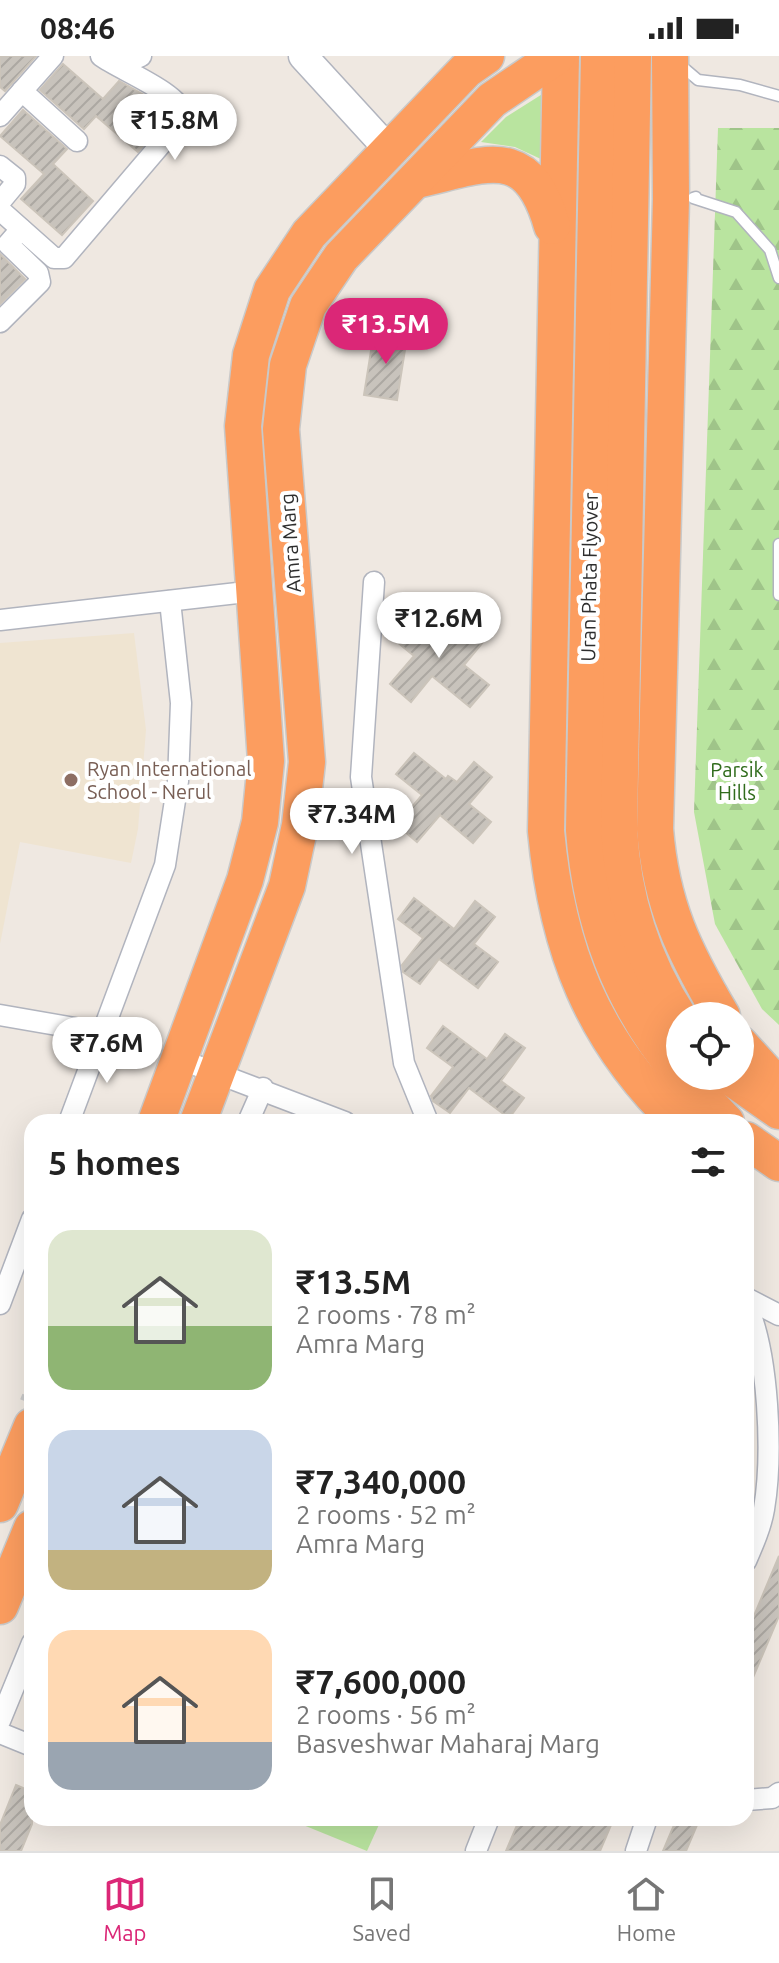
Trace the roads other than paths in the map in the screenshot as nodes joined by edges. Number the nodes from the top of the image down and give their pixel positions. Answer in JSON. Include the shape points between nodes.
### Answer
{"nodes":[{"id":1,"x":53,"y":56,"type":"edge"},
{"id":2,"x":101,"y":56,"type":"edge"},
{"id":3,"x":127,"y":56,"type":"edge"},
{"id":4,"x":141,"y":56,"type":"edge"},
{"id":5,"x":303,"y":56,"type":"edge"},
{"id":6,"x":559,"y":56,"type":"edge"},
{"id":7,"x":599,"y":56,"type":"edge"},
{"id":8,"x":633,"y":56,"type":"edge"},
{"id":9,"x":670,"y":56,"type":"edge"},
{"id":10,"x":478,"y":61,"type":"edge"},
{"id":11,"x":22,"y":91,"type":"junction"},
{"id":12,"x":779,"y":96,"type":"edge"},
{"id":13,"x":0,"y":116,"type":"edge"},
{"id":14,"x":77,"y":141,"type":"dead end"},
{"id":15,"x":389,"y":150,"type":"junction"},
{"id":16,"x":0,"y":166,"type":"edge"},
{"id":17,"x":416,"y":180,"type":"junction"},
{"id":18,"x":696,"y":197,"type":"dead end"},
{"id":19,"x":0,"y":202,"type":"edge"},
{"id":20,"x":0,"y":210,"type":"edge"},
{"id":21,"x":21,"y":229,"type":"junction"},
{"id":22,"x":558,"y":247,"type":"junction"},
{"id":23,"x":779,"y":278,"type":"edge"},
{"id":24,"x":1,"y":318,"type":"edge"},
{"id":25,"x":779,"y":544,"type":"edge"},
{"id":26,"x":374,"y":582,"type":"dead end"},
{"id":27,"x":255,"y":591,"type":"junction"},
{"id":28,"x":779,"y":595,"type":"edge"},
{"id":29,"x":170,"y":601,"type":"junction"},
{"id":30,"x":0,"y":620,"type":"edge"},
{"id":31,"x":670,"y":1002,"type":"edge"},
{"id":32,"x":713,"y":1002,"type":"edge"},
{"id":33,"x":0,"y":1015,"type":"edge"},
{"id":34,"x":103,"y":1033,"type":"junction"},
{"id":35,"x":666,"y":1056,"type":"edge"},
{"id":36,"x":754,"y":1059,"type":"edge"},
{"id":37,"x":182,"y":1060,"type":"junction"},
{"id":38,"x":218,"y":1073,"type":"junction"},
{"id":39,"x":779,"y":1087,"type":"edge"},
{"id":40,"x":263,"y":1088,"type":"junction"},
{"id":41,"x":724,"y":1095,"type":"edge"},
{"id":42,"x":779,"y":1111,"type":"edge"},
{"id":43,"x":72,"y":1114,"type":"edge"},
{"id":44,"x":159,"y":1114,"type":"edge"},
{"id":45,"x":201,"y":1114,"type":"edge"},
{"id":46,"x":252,"y":1114,"type":"edge"},
{"id":47,"x":326,"y":1114,"type":"edge"},
{"id":48,"x":425,"y":1114,"type":"edge"},
{"id":49,"x":670,"y":1114,"type":"edge"},
{"id":50,"x":754,"y":1146,"type":"edge"},
{"id":51,"x":779,"y":1163,"type":"edge"},
{"id":52,"x":754,"y":1172,"type":"edge"},
{"id":53,"x":779,"y":1186,"type":"edge"},
{"id":54,"x":24,"y":1240,"type":"edge"},
{"id":55,"x":0,"y":1304,"type":"edge"},
{"id":56,"x":754,"y":1304,"type":"edge"},
{"id":57,"x":779,"y":1315,"type":"edge"},
{"id":58,"x":754,"y":1326,"type":"edge"},
{"id":59,"x":24,"y":1446,"type":"edge"},
{"id":60,"x":0,"y":1504,"type":"edge"},
{"id":61,"x":754,"y":1538,"type":"edge"},
{"id":62,"x":24,"y":1548,"type":"edge"},
{"id":63,"x":0,"y":1606,"type":"edge"},
{"id":64,"x":24,"y":1662,"type":"edge"},
{"id":65,"x":0,"y":1721,"type":"edge"},
{"id":66,"x":0,"y":1733,"type":"edge"},
{"id":67,"x":24,"y":1743,"type":"edge"},
{"id":68,"x":779,"y":1793,"type":"edge"},
{"id":69,"x":754,"y":1799,"type":"edge"},
{"id":70,"x":486,"y":1826,"type":"edge"},
{"id":71,"x":644,"y":1826,"type":"edge"},
{"id":72,"x":476,"y":1851,"type":"edge"},
{"id":73,"x":636,"y":1851,"type":"edge"}],
"edges":[{"from":1,"to":11,"type":"street"},
{"from":2,"to":21,"type":"street","via":[[143,80],[185,116],[64,258],[54,258]]},
{"from":3,"to":4,"type":"street"},
{"from":5,"to":15,"type":"street"},
{"from":6,"to":17,"type":"highway","name":"Amra Marg","via":[[492,100]]},
{"from":6,"to":22,"type":"highway"},
{"from":7,"to":35,"type":"highway","name":"Uran Phata Flyover","via":[[584,830],[597,919],[619,980]]},
{"from":8,"to":31,"type":"highway","name":"Uran Phata Flyover","via":[[619,829],[621,865],[637,933]]},
{"from":9,"to":12,"type":"lane","via":[[698,80]]},
{"from":9,"to":32,"type":"highway","via":[[655,829],[672,921]]},
{"from":10,"to":15,"type":"highway","name":"Amra Marg"},
{"from":11,"to":13,"type":"street"},
{"from":11,"to":14,"type":"street"},
{"from":15,"to":27,"type":"highway","name":"Amra Marg","via":[[302,245],[272,290],[251,355],[243,426]]},
{"from":16,"to":19,"type":"street","via":[[15,178]]},
{"from":17,"to":22,"type":"highway","via":[[483,167],[520,170],[540,189]]},
{"from":17,"to":38,"type":"highway","name":"Amra Marg","via":[[341,257],[308,306],[288,365],[281,429],[307,762],[287,886]]},
{"from":18,"to":23,"type":"lane","via":[[736,212],[770,250]]},
{"from":20,"to":21,"type":"street"},
{"from":21,"to":24,"type":"street","via":[[8,244],[38,273],[40,282]]},
{"from":22,"to":49,"type":"highway","via":[[546,831],[550,873],[561,929],[584,995],[627,1068]]},
{"from":25,"to":28,"type":"lane"},
{"from":26,"to":48,"type":"street","via":[[361,777],[404,1063]]},
{"from":27,"to":29,"type":"street"},
{"from":27,"to":37,"type":"highway","name":"Amra Marg","via":[[266,761],[260,822]]},
{"from":29,"to":30,"type":"street"},
{"from":29,"to":34,"type":"street","via":[[181,703],[178,781],[165,865]]},
{"from":33,"to":34,"type":"street"},
{"from":34,"to":43,"type":"street"},
{"from":36,"to":39,"type":"highway"},
{"from":37,"to":38,"type":"street"},
{"from":37,"to":44,"type":"highway","name":"Amra Marg"},
{"from":38,"to":40,"type":"street"},
{"from":38,"to":45,"type":"highway","name":"Amra Marg"},
{"from":40,"to":46,"type":"street"},
{"from":40,"to":47,"type":"street"},
{"from":41,"to":42,"type":"highway","name":"Uran Phata Flyover"},
{"from":50,"to":51,"type":"highway"},
{"from":52,"to":53,"type":"highway"},
{"from":54,"to":55,"type":"street"},
{"from":56,"to":57,"type":"street"},
{"from":58,"to":61,"type":"street","via":[[762,1352],[768,1480]]},
{"from":59,"to":60,"type":"highway"},
{"from":62,"to":63,"type":"highway"},
{"from":64,"to":65,"type":"street"},
{"from":66,"to":67,"type":"street"},
{"from":68,"to":69,"type":"street"},
{"from":70,"to":72,"type":"street"},
{"from":71,"to":73,"type":"street"}]}
